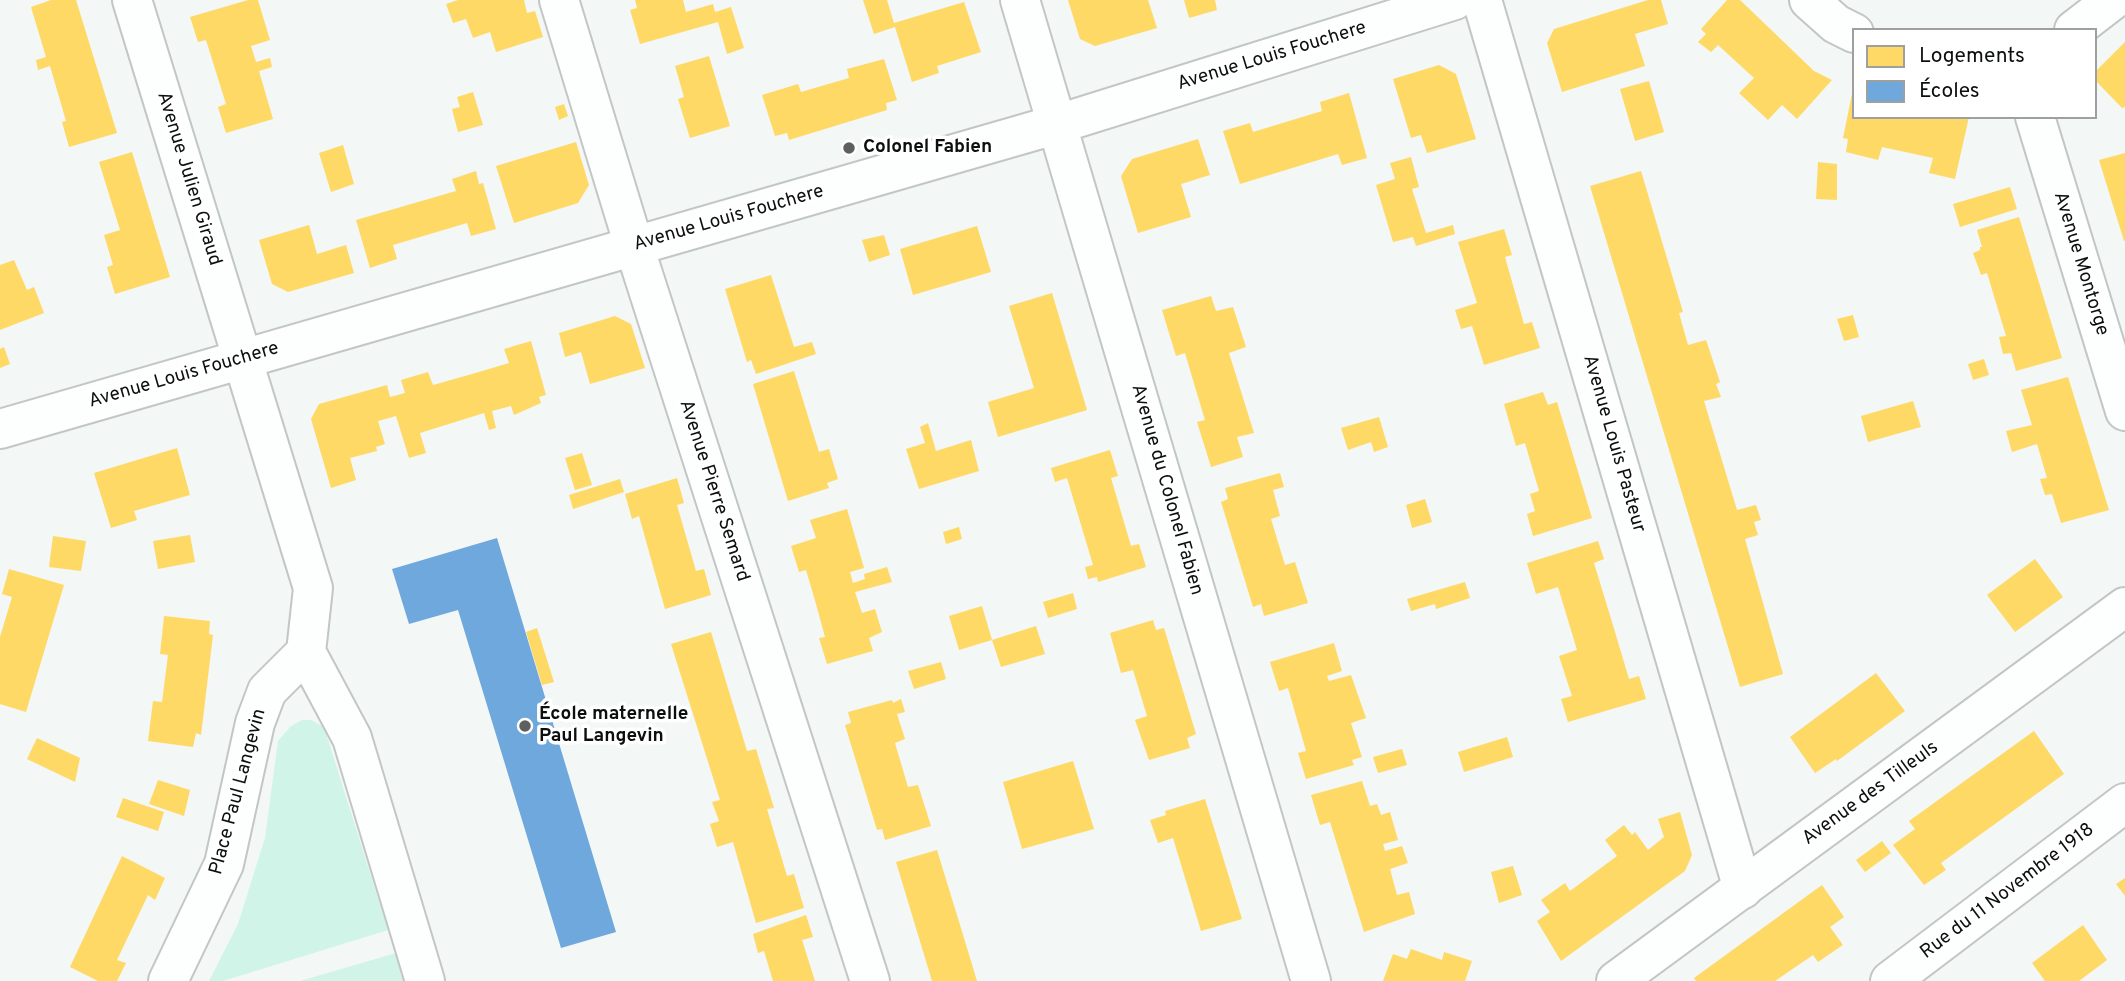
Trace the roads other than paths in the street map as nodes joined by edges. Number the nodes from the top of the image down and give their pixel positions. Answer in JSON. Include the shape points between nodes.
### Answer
{"nodes":[{"id":1,"x":132,"y":0,"type":"edge"},
{"id":2,"x":559,"y":0,"type":"edge"},
{"id":3,"x":1020,"y":0,"type":"edge"},
{"id":4,"x":1455,"y":0,"type":"edge"},
{"id":5,"x":1482,"y":0,"type":"edge"},
{"id":6,"x":1809,"y":0,"type":"edge"},
{"id":7,"x":2113,"y":0,"type":"edge"},
{"id":8,"x":2077,"y":28,"type":"edge"},
{"id":9,"x":1852,"y":32,"type":"edge"},
{"id":10,"x":2036,"y":119,"type":"edge"},
{"id":11,"x":1058,"y":124,"type":"junction"},
{"id":12,"x":634,"y":246,"type":"junction"},
{"id":13,"x":244,"y":359,"type":"junction"},
{"id":14,"x":2125,"y":411,"type":"edge"},
{"id":15,"x":0,"y":429,"type":"edge"},
{"id":16,"x":2125,"y":607,"type":"edge"},
{"id":17,"x":306,"y":652,"type":"junction"},
{"id":18,"x":2125,"y":803,"type":"edge"},
{"id":19,"x":1743,"y":889,"type":"junction"},
{"id":20,"x":168,"y":981,"type":"edge"},
{"id":21,"x":425,"y":981,"type":"edge"},
{"id":22,"x":870,"y":981,"type":"edge"},
{"id":23,"x":1311,"y":981,"type":"edge"},
{"id":24,"x":1616,"y":981,"type":"edge"},
{"id":25,"x":1890,"y":981,"type":"edge"}],
"edges":[{"from":1,"to":13,"type":"street","name":"Avenue Julien Giraud"},
{"from":2,"to":12,"type":"street","name":"Avenue Pierre Semard"},
{"from":3,"to":11,"type":"street","name":"Avenue du Colonel Fabien"},
{"from":4,"to":11,"type":"street","name":"Avenue Louis Fouchere"},
{"from":5,"to":19,"type":"street","name":"Avenue Louis Pasteur"},
{"from":6,"to":9,"type":"street"},
{"from":7,"to":8,"type":"street"},
{"from":10,"to":14,"type":"street","name":"Avenue Montorge"},
{"from":11,"to":12,"type":"street","name":"Avenue Louis Fouchere"},
{"from":11,"to":23,"type":"street","name":"Avenue du Colonel Fabien"},
{"from":12,"to":13,"type":"street","name":"Avenue Louis Fouchere"},
{"from":12,"to":22,"type":"street","name":"Avenue Pierre Semard"},
{"from":13,"to":15,"type":"street","name":"Avenue Louis Fouchere"},
{"from":13,"to":17,"type":"street","via":[[313,588]]},
{"from":16,"to":19,"type":"street","name":"Avenue des Tilleuls"},
{"from":17,"to":20,"type":"street","name":"Place Paul Langevin","via":[[267,691],[255,720],[224,864]]},
{"from":17,"to":21,"type":"street","via":[[352,738]]},
{"from":18,"to":25,"type":"street","name":"Rue du 11 Novembre 1918"},
{"from":19,"to":24,"type":"street","name":"Avenue des Tilleuls"}]}
